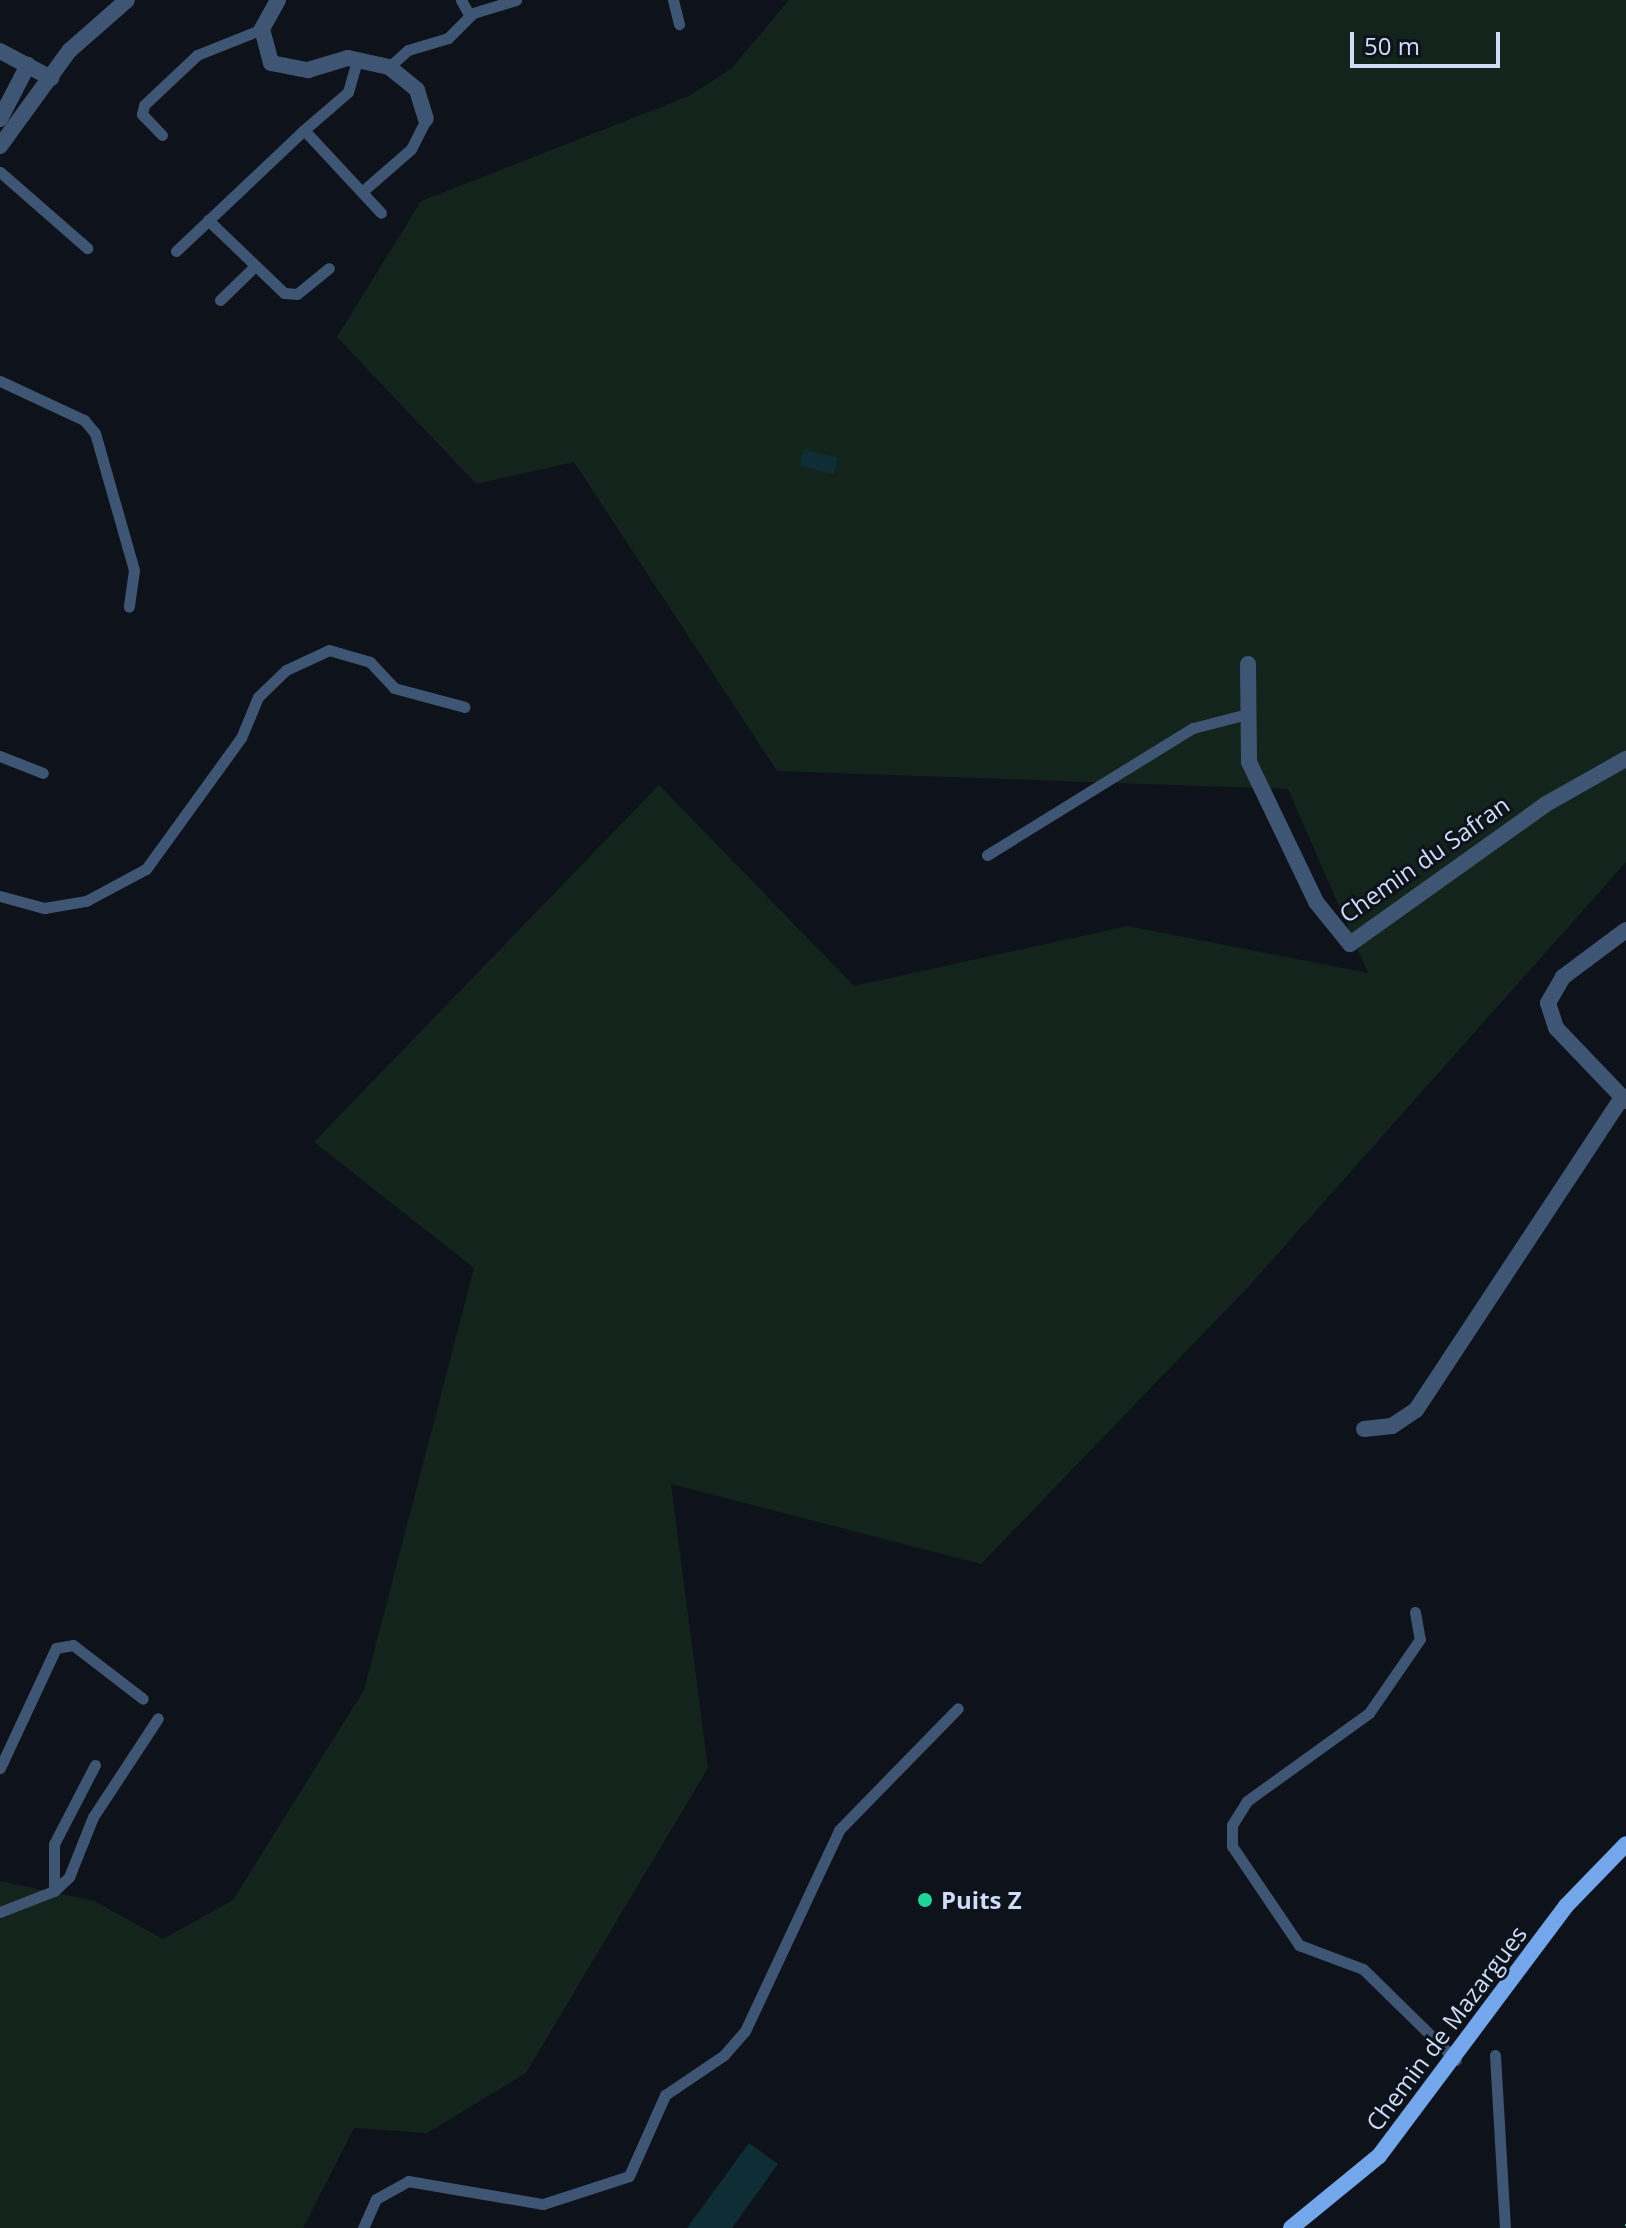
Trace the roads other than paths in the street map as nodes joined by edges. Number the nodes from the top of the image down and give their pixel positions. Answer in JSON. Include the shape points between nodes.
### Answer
{"nodes":[{"id":1,"x":127,"y":0,"type":"edge"},
{"id":2,"x":278,"y":0,"type":"edge"},
{"id":3,"x":461,"y":0,"type":"edge"},
{"id":4,"x":516,"y":0,"type":"edge"},
{"id":5,"x":673,"y":0,"type":"edge"},
{"id":6,"x":470,"y":16,"type":"junction"},
{"id":7,"x":679,"y":24,"type":"dead end"},
{"id":8,"x":262,"y":29,"type":"junction"},
{"id":9,"x":0,"y":51,"type":"edge"},
{"id":10,"x":358,"y":58,"type":"junction"},
{"id":11,"x":28,"y":65,"type":"junction"},
{"id":12,"x":389,"y":67,"type":"junction"},
{"id":13,"x":51,"y":78,"type":"junction"},
{"id":14,"x":0,"y":119,"type":"edge"},
{"id":15,"x":426,"y":119,"type":"joint"},
{"id":16,"x":304,"y":130,"type":"junction"},
{"id":17,"x":162,"y":135,"type":"dead end"},
{"id":18,"x":0,"y":146,"type":"edge"},
{"id":19,"x":0,"y":172,"type":"edge"},
{"id":20,"x":364,"y":190,"type":"junction"},
{"id":21,"x":381,"y":213,"type":"dead end"},
{"id":22,"x":208,"y":220,"type":"junction"},
{"id":23,"x":87,"y":248,"type":"dead end"},
{"id":24,"x":176,"y":251,"type":"dead end"},
{"id":25,"x":255,"y":266,"type":"junction"},
{"id":26,"x":329,"y":268,"type":"dead end"},
{"id":27,"x":220,"y":300,"type":"dead end"},
{"id":28,"x":0,"y":381,"type":"edge"},
{"id":29,"x":129,"y":607,"type":"dead end"},
{"id":30,"x":1248,"y":664,"type":"dead end"},
{"id":31,"x":465,"y":707,"type":"dead end"},
{"id":32,"x":1247,"y":714,"type":"junction"},
{"id":33,"x":0,"y":756,"type":"edge"},
{"id":34,"x":1626,"y":759,"type":"edge"},
{"id":35,"x":43,"y":773,"type":"dead end"},
{"id":36,"x":987,"y":855,"type":"dead end"},
{"id":37,"x":0,"y":896,"type":"edge"},
{"id":38,"x":1626,"y":930,"type":"edge"},
{"id":39,"x":1624,"y":1099,"type":"edge"},
{"id":40,"x":1364,"y":1429,"type":"dead end"},
{"id":41,"x":1415,"y":1612,"type":"dead end"},
{"id":42,"x":143,"y":1699,"type":"dead end"},
{"id":43,"x":958,"y":1708,"type":"dead end"},
{"id":44,"x":158,"y":1718,"type":"dead end"},
{"id":45,"x":95,"y":1765,"type":"dead end"},
{"id":46,"x":0,"y":1768,"type":"edge"},
{"id":47,"x":1626,"y":1844,"type":"edge"},
{"id":48,"x":54,"y":1891,"type":"junction"},
{"id":49,"x":0,"y":1912,"type":"edge"},
{"id":50,"x":1495,"y":2055,"type":"dead end"},
{"id":51,"x":1457,"y":2060,"type":"junction"},
{"id":52,"x":363,"y":2228,"type":"edge"},
{"id":53,"x":1291,"y":2228,"type":"edge"},
{"id":54,"x":1505,"y":2228,"type":"edge"}],
"edges":[{"from":1,"to":13,"type":"street","via":[[69,51]]},
{"from":2,"to":8,"type":"street"},
{"from":3,"to":6,"type":"lane"},
{"from":4,"to":6,"type":"lane"},
{"from":5,"to":7,"type":"lane"},
{"from":6,"to":12,"type":"lane","via":[[448,38],[408,50]]},
{"from":8,"to":10,"type":"street","via":[[271,63],[289,71]]},
{"from":8,"to":17,"type":"lane","via":[[197,55],[144,105],[142,114]]},
{"from":9,"to":11,"type":"street"},
{"from":10,"to":12,"type":"street"},
{"from":10,"to":16,"type":"lane","via":[[348,92]]},
{"from":11,"to":13,"type":"street"},
{"from":11,"to":14,"type":"street"},
{"from":12,"to":15,"type":"street","via":[[417,90]]},
{"from":13,"to":18,"type":"street"},
{"from":15,"to":20,"type":"lane","via":[[411,149]]},
{"from":16,"to":20,"type":"lane"},
{"from":16,"to":22,"type":"lane"},
{"from":19,"to":23,"type":"lane"},
{"from":20,"to":21,"type":"lane"},
{"from":22,"to":24,"type":"lane"},
{"from":22,"to":25,"type":"lane"},
{"from":25,"to":26,"type":"lane","via":[[291,296]]},
{"from":25,"to":27,"type":"lane"},
{"from":28,"to":29,"type":"lane","via":[[84,420],[95,433],[134,570]]},
{"from":30,"to":32,"type":"street","name":"Chemin du Safran"},
{"from":31,"to":37,"type":"lane","via":[[394,688],[370,662],[329,650],[286,670],[258,697],[241,738],[146,869],[86,901],[44,908]]},
{"from":32,"to":34,"type":"street","name":"Chemin du Safran","via":[[1249,762],[1321,912],[1350,944],[1546,804]]},
{"from":32,"to":36,"type":"lane","via":[[1193,728]]},
{"from":33,"to":35,"type":"lane"},
{"from":38,"to":39,"type":"street","via":[[1563,977],[1548,1003],[1556,1028]]},
{"from":39,"to":40,"type":"street","via":[[1416,1410],[1392,1426]]},
{"from":41,"to":51,"type":"lane","via":[[1420,1639],[1369,1713],[1247,1801],[1232,1825],[1232,1846],[1299,1945],[1363,1969]]},
{"from":42,"to":46,"type":"lane","via":[[73,1645],[56,1648]]},
{"from":43,"to":52,"type":"lane","via":[[839,1830],[745,2031],[724,2055],[665,2095],[629,2176],[543,2204],[503,2203],[408,2181],[376,2199]]},
{"from":44,"to":48,"type":"lane"},
{"from":45,"to":48,"type":"lane","via":[[54,1844]]},
{"from":47,"to":51,"type":"main road","name":"Chemin de Mazargues","via":[[1566,1906]]},
{"from":48,"to":49,"type":"lane"},
{"from":50,"to":54,"type":"lane"},
{"from":51,"to":53,"type":"main road","name":"Chemin de Mazargues","via":[[1379,2156]]}]}
